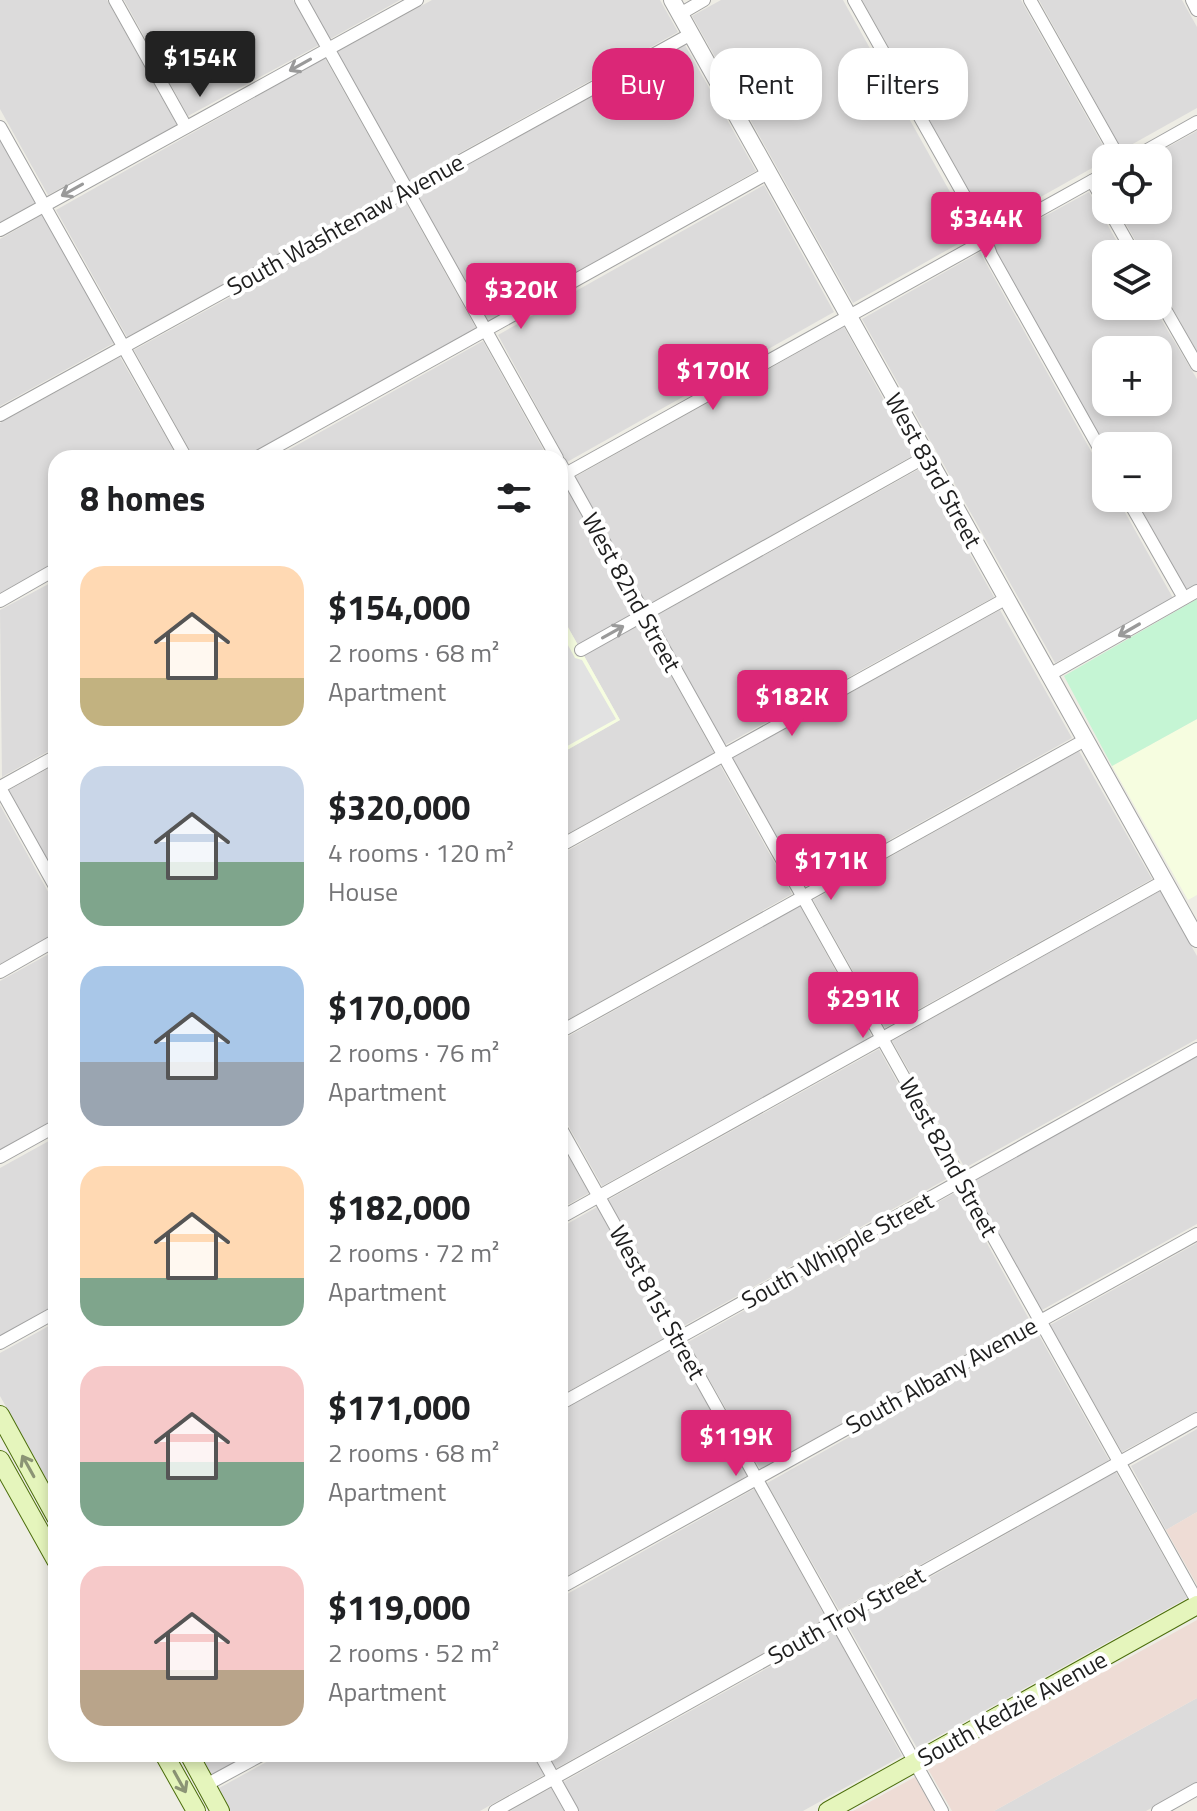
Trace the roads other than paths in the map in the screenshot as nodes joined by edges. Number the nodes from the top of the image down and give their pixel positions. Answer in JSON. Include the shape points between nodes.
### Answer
{"nodes":[{"id":1,"x":115,"y":0,"type":"edge"},
{"id":2,"x":301,"y":0,"type":"edge"},
{"id":3,"x":417,"y":0,"type":"edge"},
{"id":4,"x":704,"y":0,"type":"edge"},
{"id":5,"x":854,"y":0,"type":"edge"},
{"id":6,"x":1030,"y":0,"type":"edge"},
{"id":7,"x":1192,"y":0,"type":"edge"},
{"id":8,"x":676,"y":7,"type":"edge"},
{"id":9,"x":1197,"y":10,"type":"edge"},
{"id":10,"x":691,"y":34,"type":"junction"},
{"id":11,"x":328,"y":49,"type":"junction"},
{"id":12,"x":1197,"y":122,"type":"edge"},
{"id":13,"x":0,"y":127,"type":"edge"},
{"id":14,"x":186,"y":127,"type":"junction"},
{"id":15,"x":1111,"y":144,"type":"edge"},
{"id":16,"x":1158,"y":144,"type":"edge"},
{"id":17,"x":768,"y":173,"type":"junction"},
{"id":18,"x":1092,"y":181,"type":"edge"},
{"id":19,"x":407,"y":190,"type":"junction"},
{"id":20,"x":44,"y":206,"type":"junction"},
{"id":21,"x":0,"y":230,"type":"edge"},
{"id":22,"x":986,"y":240,"type":"junction"},
{"id":23,"x":849,"y":317,"type":"junction"},
{"id":24,"x":1171,"y":320,"type":"edge"},
{"id":25,"x":486,"y":330,"type":"junction"},
{"id":26,"x":123,"y":347,"type":"junction"},
{"id":27,"x":1197,"y":365,"type":"edge"},
{"id":28,"x":0,"y":415,"type":"edge"},
{"id":29,"x":1092,"y":434,"type":"edge"},
{"id":30,"x":181,"y":450,"type":"edge"},
{"id":31,"x":270,"y":450,"type":"edge"},
{"id":32,"x":551,"y":450,"type":"edge"},
{"id":33,"x":927,"y":456,"type":"junction"},
{"id":34,"x":568,"y":464,"type":"edge"},
{"id":35,"x":568,"y":480,"type":"edge"},
{"id":36,"x":1135,"y":512,"type":"edge"},
{"id":37,"x":48,"y":574,"type":"edge"},
{"id":38,"x":1197,"y":591,"type":"edge"},
{"id":39,"x":1007,"y":598,"type":"junction"},
{"id":40,"x":1184,"y":598,"type":"junction"},
{"id":41,"x":0,"y":601,"type":"edge"},
{"id":42,"x":644,"y":614,"type":"junction"},
{"id":43,"x":581,"y":650,"type":"dead end"},
{"id":44,"x":1049,"y":675,"type":"junction"},
{"id":45,"x":1085,"y":740,"type":"junction"},
{"id":46,"x":724,"y":756,"type":"junction"},
{"id":47,"x":48,"y":760,"type":"edge"},
{"id":48,"x":0,"y":787,"type":"edge"},
{"id":49,"x":568,"y":842,"type":"edge"},
{"id":50,"x":48,"y":874,"type":"edge"},
{"id":51,"x":1164,"y":881,"type":"junction"},
{"id":52,"x":803,"y":897,"type":"junction"},
{"id":53,"x":1197,"y":939,"type":"edge"},
{"id":54,"x":48,"y":945,"type":"edge"},
{"id":55,"x":0,"y":972,"type":"edge"},
{"id":56,"x":568,"y":1028,"type":"edge"},
{"id":57,"x":882,"y":1038,"type":"junction"},
{"id":58,"x":1197,"y":1049,"type":"edge"},
{"id":59,"x":48,"y":1130,"type":"edge"},
{"id":60,"x":568,"y":1142,"type":"edge"},
{"id":61,"x":0,"y":1157,"type":"edge"},
{"id":62,"x":961,"y":1180,"type":"junction"},
{"id":63,"x":598,"y":1196,"type":"junction"},
{"id":64,"x":568,"y":1213,"type":"edge"},
{"id":65,"x":1197,"y":1234,"type":"edge"},
{"id":66,"x":48,"y":1316,"type":"edge"},
{"id":67,"x":1040,"y":1321,"type":"junction"},
{"id":68,"x":678,"y":1338,"type":"junction"},
{"id":69,"x":0,"y":1343,"type":"edge"},
{"id":70,"x":568,"y":1400,"type":"edge"},
{"id":71,"x":0,"y":1415,"type":"edge"},
{"id":72,"x":1197,"y":1419,"type":"edge"},
{"id":73,"x":0,"y":1460,"type":"edge"},
{"id":74,"x":1119,"y":1462,"type":"junction"},
{"id":75,"x":756,"y":1477,"type":"junction"},
{"id":76,"x":48,"y":1497,"type":"edge"},
{"id":77,"x":48,"y":1546,"type":"edge"},
{"id":78,"x":568,"y":1583,"type":"edge"},
{"id":79,"x":1197,"y":1603,"type":"edge"},
{"id":80,"x":836,"y":1620,"type":"junction"},
{"id":81,"x":168,"y":1762,"type":"edge"},
{"id":82,"x":193,"y":1762,"type":"edge"},
{"id":83,"x":248,"y":1762,"type":"edge"},
{"id":84,"x":545,"y":1762,"type":"edge"},
{"id":85,"x":914,"y":1763,"type":"junction"},
{"id":86,"x":554,"y":1778,"type":"junction"},
{"id":87,"x":206,"y":1785,"type":"junction"},
{"id":88,"x":1197,"y":1789,"type":"edge"},
{"id":89,"x":196,"y":1811,"type":"edge"},
{"id":90,"x":220,"y":1811,"type":"edge"},
{"id":91,"x":495,"y":1811,"type":"edge"},
{"id":92,"x":572,"y":1811,"type":"edge"},
{"id":93,"x":828,"y":1811,"type":"edge"},
{"id":94,"x":942,"y":1811,"type":"edge"},
{"id":95,"x":1158,"y":1811,"type":"edge"}],
"edges":[{"from":1,"to":14,"type":"street"},
{"from":2,"to":11,"type":"street","name":"West 82nd Street"},
{"from":3,"to":11,"type":"street"},
{"from":4,"to":8,"type":"street"},
{"from":5,"to":22,"type":"street"},
{"from":6,"to":15,"type":"street"},
{"from":7,"to":9,"type":"street"},
{"from":8,"to":10,"type":"street","name":"West 83rd Street"},
{"from":10,"to":17,"type":"street","name":"West 83rd Street"},
{"from":10,"to":19,"type":"street","name":"South Washtenaw Avenue"},
{"from":11,"to":14,"type":"street","one_way":true},
{"from":11,"to":19,"type":"street","name":"West 82nd Street"},
{"from":12,"to":16,"type":"street"},
{"from":13,"to":20,"type":"street"},
{"from":14,"to":20,"type":"street","one_way":true},
{"from":17,"to":23,"type":"street","name":"West 83rd Street"},
{"from":17,"to":25,"type":"street"},
{"from":18,"to":22,"type":"street"},
{"from":19,"to":25,"type":"street","name":"West 82nd Street"},
{"from":19,"to":26,"type":"street","name":"South Washtenaw Avenue"},
{"from":20,"to":21,"type":"street"},
{"from":20,"to":26,"type":"street"},
{"from":22,"to":23,"type":"street"},
{"from":22,"to":29,"type":"street"},
{"from":23,"to":33,"type":"street","name":"West 83rd Street"},
{"from":23,"to":34,"type":"street"},
{"from":24,"to":27,"type":"street"},
{"from":25,"to":31,"type":"street"},
{"from":25,"to":32,"type":"street","name":"West 82nd Street"},
{"from":26,"to":28,"type":"street","name":"South Washtenaw Avenue"},
{"from":26,"to":30,"type":"street"},
{"from":33,"to":39,"type":"street","name":"West 83rd Street"},
{"from":33,"to":42,"type":"street"},
{"from":35,"to":42,"type":"street","name":"West 82nd Street"},
{"from":36,"to":40,"type":"street"},
{"from":37,"to":41,"type":"street"},
{"from":38,"to":40,"type":"street"},
{"from":39,"to":44,"type":"street","name":"West 83rd Street"},
{"from":39,"to":46,"type":"street"},
{"from":40,"to":44,"type":"street","one_way":true},
{"from":43,"to":42,"type":"street","one_way":true},
{"from":42,"to":46,"type":"street","name":"West 82nd Street"},
{"from":44,"to":45,"type":"street","name":"West 83rd Street"},
{"from":45,"to":51,"type":"street","name":"West 83rd Street"},
{"from":45,"to":52,"type":"street"},
{"from":46,"to":49,"type":"street"},
{"from":46,"to":52,"type":"street","name":"West 82nd Street"},
{"from":47,"to":48,"type":"street"},
{"from":48,"to":50,"type":"street"},
{"from":51,"to":53,"type":"street","name":"West 83rd Street"},
{"from":51,"to":57,"type":"street"},
{"from":52,"to":56,"type":"street"},
{"from":52,"to":57,"type":"street","name":"West 82nd Street"},
{"from":54,"to":55,"type":"street"},
{"from":57,"to":62,"type":"street","name":"West 82nd Street"},
{"from":57,"to":63,"type":"street"},
{"from":58,"to":62,"type":"street","name":"South Whipple Street"},
{"from":59,"to":61,"type":"street"},
{"from":60,"to":63,"type":"street","name":"West 81st Street"},
{"from":62,"to":67,"type":"street","name":"West 82nd Street"},
{"from":62,"to":68,"type":"street","name":"South Whipple Street"},
{"from":63,"to":64,"type":"street"},
{"from":63,"to":68,"type":"street","name":"West 81st Street"},
{"from":65,"to":67,"type":"street","name":"South Albany Avenue"},
{"from":66,"to":69,"type":"street"},
{"from":67,"to":74,"type":"street","name":"West 82nd Street"},
{"from":67,"to":75,"type":"street","name":"South Albany Avenue"},
{"from":68,"to":70,"type":"street","name":"South Whipple Street"},
{"from":68,"to":75,"type":"street","name":"West 81st Street"},
{"from":76,"to":71,"type":"main road","one_way":true},
{"from":72,"to":74,"type":"street","name":"South Troy Street"},
{"from":73,"to":77,"type":"main road"},
{"from":74,"to":79,"type":"street","name":"West 82nd Street"},
{"from":74,"to":80,"type":"street","name":"South Troy Street"},
{"from":75,"to":78,"type":"street","name":"South Albany Avenue"},
{"from":75,"to":80,"type":"street","name":"West 81st Street"},
{"from":79,"to":85,"type":"main road","name":"South Kedzie Avenue"},
{"from":80,"to":85,"type":"street","name":"West 81st Street"},
{"from":80,"to":86,"type":"street","name":"South Troy Street"},
{"from":81,"to":89,"type":"main road","one_way":true},
{"from":82,"to":87,"type":"main road"},
{"from":83,"to":87,"type":"street"},
{"from":84,"to":86,"type":"street"},
{"from":85,"to":93,"type":"main road","name":"South Kedzie Avenue"},
{"from":85,"to":94,"type":"street","name":"West 81st Street"},
{"from":86,"to":91,"type":"street","name":"South Troy Street"},
{"from":86,"to":92,"type":"street"},
{"from":87,"to":90,"type":"main road"},
{"from":88,"to":95,"type":"street"}]}
